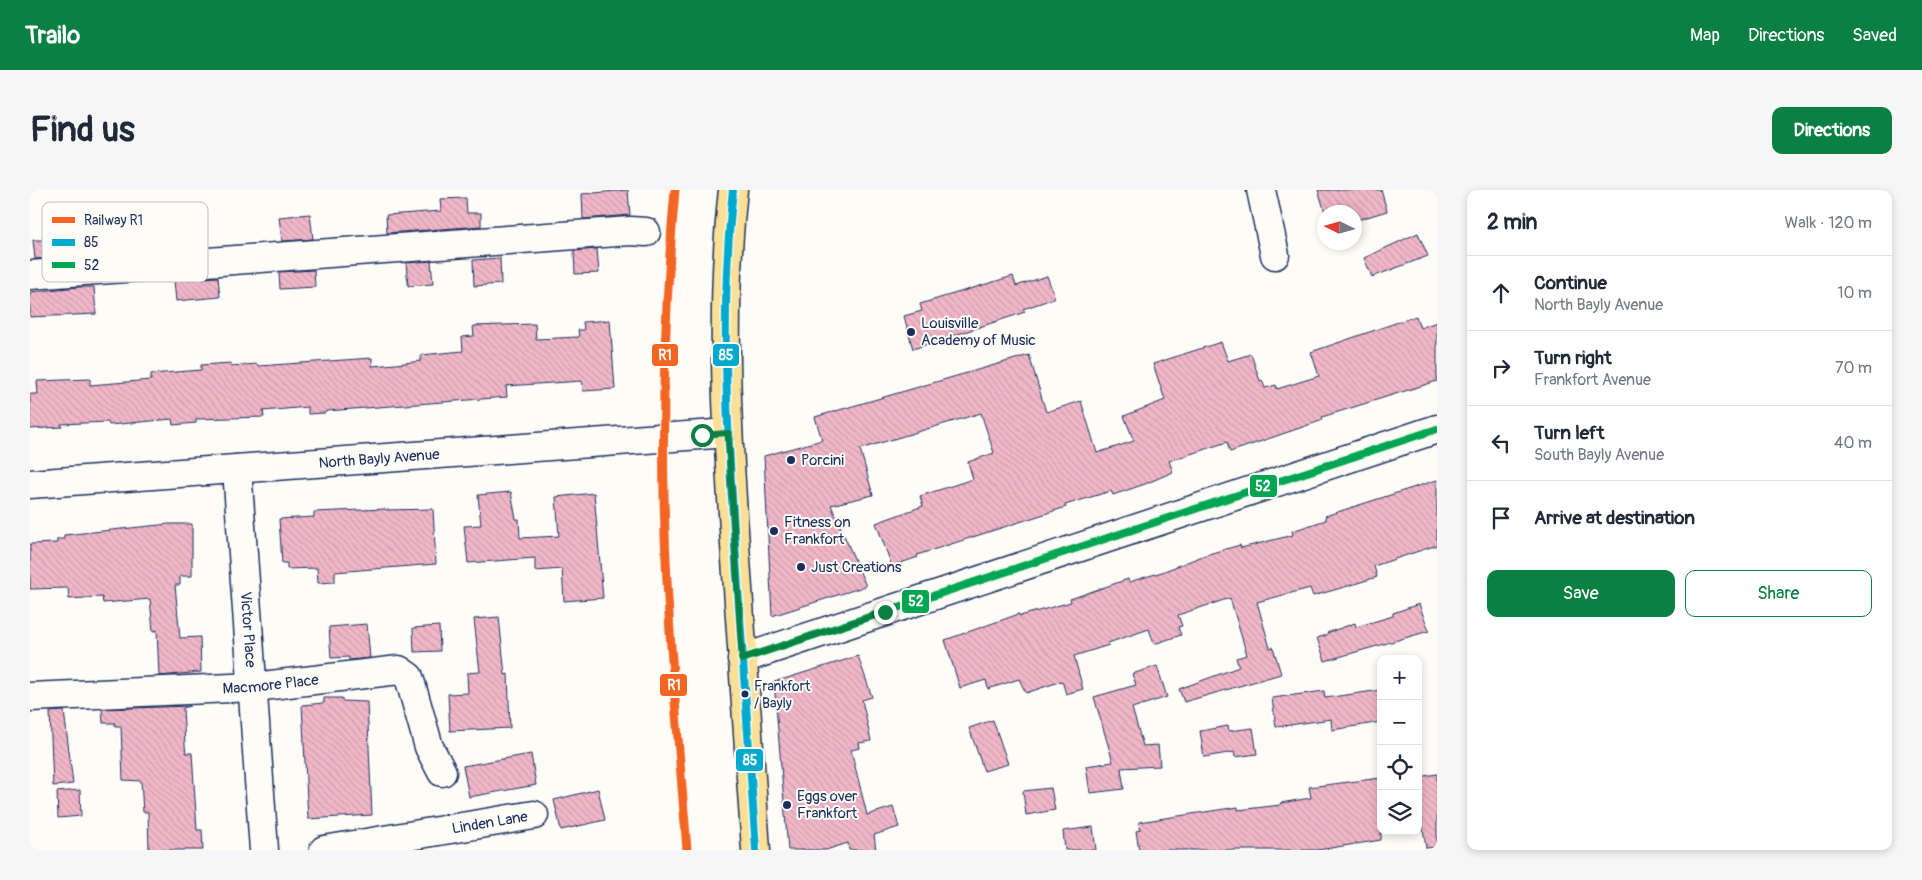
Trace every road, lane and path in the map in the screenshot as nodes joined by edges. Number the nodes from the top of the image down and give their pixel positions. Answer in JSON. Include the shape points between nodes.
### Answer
{"nodes":[{"id":1,"x":732,"y":190,"type":"edge"},
{"id":2,"x":1261,"y":190,"type":"edge"},
{"id":3,"x":646,"y":232,"type":"dead end"},
{"id":4,"x":1275,"y":255,"type":"dead end"},
{"id":5,"x":208,"y":262,"type":"edge"},
{"id":6,"x":1437,"y":429,"type":"edge"},
{"id":7,"x":728,"y":433,"type":"junction"},
{"id":8,"x":237,"y":469,"type":"junction"},
{"id":9,"x":30,"y":484,"type":"edge"},
{"id":10,"x":742,"y":659,"type":"junction"},
{"id":11,"x":254,"y":687,"type":"junction"},
{"id":12,"x":30,"y":697,"type":"edge"},
{"id":13,"x":442,"y":772,"type":"dead end"},
{"id":14,"x":534,"y":815,"type":"dead end"},
{"id":15,"x":264,"y":850,"type":"edge"},
{"id":16,"x":324,"y":850,"type":"edge"},
{"id":17,"x":756,"y":850,"type":"edge"}],
"edges":[{"from":1,"to":7,"type":"main road","via":[[726,292]]},
{"from":2,"to":4,"type":"street"},
{"from":3,"to":5,"type":"street","via":[[630,230]]},
{"from":6,"to":10,"type":"street"},
{"from":7,"to":8,"type":"street","name":"North Bayly Avenue"},
{"from":7,"to":10,"type":"main road"},
{"from":8,"to":9,"type":"street","name":"North Bayly Avenue"},
{"from":8,"to":11,"type":"street","name":"Victor Place"},
{"from":10,"to":17,"type":"main road"},
{"from":11,"to":12,"type":"street","name":"Macmore Place"},
{"from":11,"to":13,"type":"street","name":"Macmore Place","via":[[400,670],[409,677],[429,747]]},
{"from":11,"to":15,"type":"street","name":"Victor Place"},
{"from":14,"to":16,"type":"street","name":"Linden Lane"}]}
